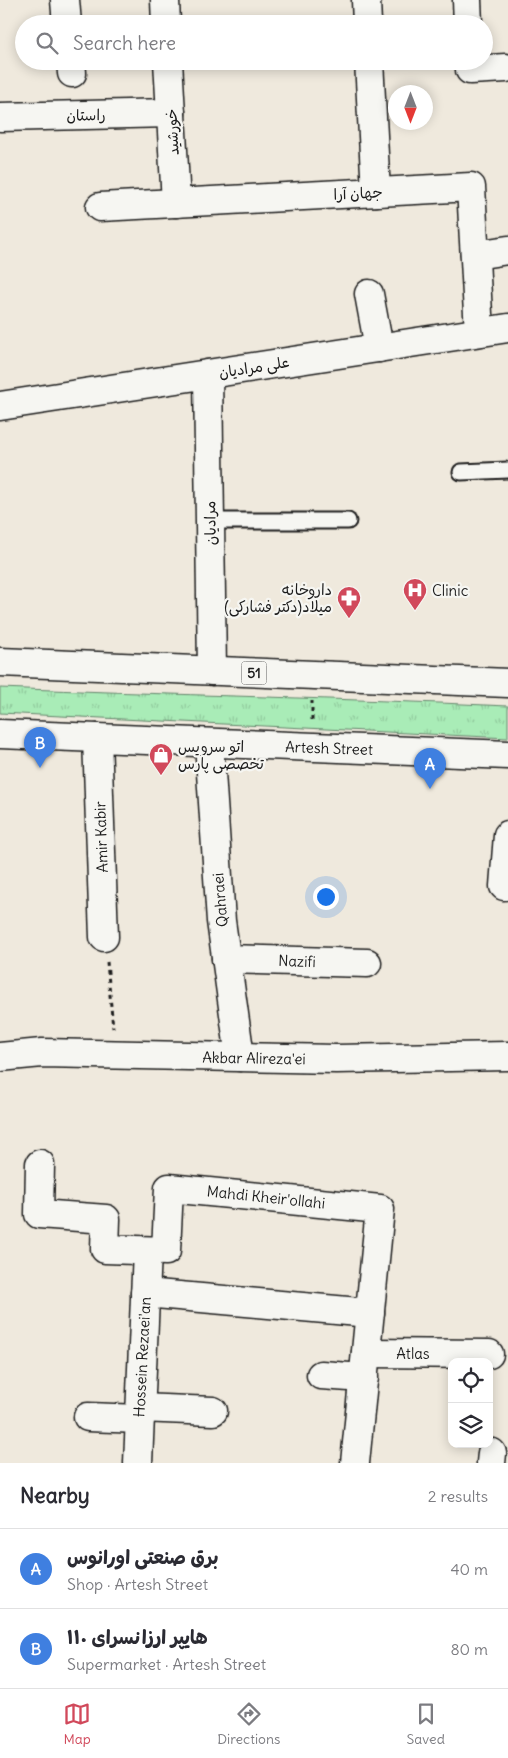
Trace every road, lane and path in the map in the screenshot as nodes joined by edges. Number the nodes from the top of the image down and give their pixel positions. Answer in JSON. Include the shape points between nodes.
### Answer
{"nodes":[{"id":1,"x":65,"y":0,"type":"edge"},
{"id":2,"x":165,"y":0,"type":"edge"},
{"id":3,"x":366,"y":0,"type":"edge"},
{"id":4,"x":467,"y":0,"type":"edge"},
{"id":5,"x":66,"y":15,"type":"edge"},
{"id":6,"x":166,"y":15,"type":"edge"},
{"id":7,"x":367,"y":15,"type":"edge"},
{"id":8,"x":468,"y":15,"type":"edge"},
{"id":9,"x":506,"y":68,"type":"dead end"},
{"id":10,"x":493,"y":69,"type":"edge"},
{"id":11,"x":169,"y":70,"type":"edge"},
{"id":12,"x":369,"y":70,"type":"edge"},
{"id":13,"x":171,"y":114,"type":"junction"},
{"id":14,"x":0,"y":117,"type":"edge"},
{"id":15,"x":376,"y":192,"type":"junction"},
{"id":16,"x":176,"y":203,"type":"junction"},
{"id":17,"x":100,"y":207,"type":"dead end"},
{"id":18,"x":508,"y":250,"type":"edge"},
{"id":19,"x":475,"y":255,"type":"junction"},
{"id":20,"x":369,"y":294,"type":"dead end"},
{"id":21,"x":508,"y":328,"type":"edge"},
{"id":22,"x":479,"y":332,"type":"junction"},
{"id":23,"x":379,"y":348,"type":"junction"},
{"id":24,"x":208,"y":374,"type":"junction"},
{"id":25,"x":0,"y":406,"type":"edge"},
{"id":26,"x":508,"y":470,"type":"edge"},
{"id":27,"x":460,"y":472,"type":"dead end"},
{"id":28,"x":210,"y":521,"type":"junction"},
{"id":29,"x":348,"y":521,"type":"dead end"},
{"id":30,"x":0,"y":662,"type":"edge"},
{"id":31,"x":212,"y":671,"type":"junction"},
{"id":32,"x":312,"y":675,"type":"junction"},
{"id":33,"x":508,"y":683,"type":"edge"},
{"id":34,"x":0,"y":734,"type":"edge"},
{"id":35,"x":98,"y":738,"type":"junction"},
{"id":36,"x":209,"y":743,"type":"junction"},
{"id":37,"x":312,"y":747,"type":"junction"},
{"id":38,"x":508,"y":756,"type":"edge"},
{"id":39,"x":508,"y":835,"type":"edge"},
{"id":40,"x":504,"y":886,"type":"dead end"},
{"id":41,"x":104,"y":937,"type":"joint"},
{"id":42,"x":226,"y":959,"type":"junction"},
{"id":43,"x":367,"y":963,"type":"dead end"},
{"id":44,"x":115,"y":1055,"type":"junction"},
{"id":45,"x":508,"y":1056,"type":"edge"},
{"id":46,"x":0,"y":1057,"type":"edge"},
{"id":47,"x":240,"y":1057,"type":"junction"},
{"id":48,"x":40,"y":1164,"type":"dead end"},
{"id":49,"x":147,"y":1251,"type":"junction"},
{"id":50,"x":145,"y":1293,"type":"junction"},
{"id":51,"x":370,"y":1313,"type":"junction"},
{"id":52,"x":489,"y":1354,"type":"dead end"},
{"id":53,"x":365,"y":1365,"type":"junction"},
{"id":54,"x":321,"y":1375,"type":"dead end"},
{"id":55,"x":213,"y":1411,"type":"dead end"},
{"id":56,"x":140,"y":1414,"type":"junction"},
{"id":57,"x":88,"y":1417,"type":"dead end"},
{"id":58,"x":138,"y":1463,"type":"edge"},
{"id":59,"x":355,"y":1463,"type":"edge"}],
"edges":[{"from":1,"to":5,"type":"street"},
{"from":2,"to":6,"type":"street"},
{"from":3,"to":7,"type":"street"},
{"from":4,"to":8,"type":"street"},
{"from":9,"to":10,"type":"street"},
{"from":11,"to":13,"type":"street","name":"خورشید"},
{"from":12,"to":15,"type":"street"},
{"from":13,"to":14,"type":"street","name":"راستان"},
{"from":13,"to":16,"type":"street","name":"خورشید"},
{"from":15,"to":16,"type":"street","name":"جهان آرا"},
{"from":15,"to":19,"type":"street","name":"جهان آرا","via":[[471,187]]},
{"from":16,"to":17,"type":"street","name":"جهان آرا"},
{"from":18,"to":19,"type":"street"},
{"from":19,"to":22,"type":"street","name":"جهان آرا"},
{"from":20,"to":23,"type":"street"},
{"from":21,"to":22,"type":"street","name":"علی مرادیان"},
{"from":22,"to":23,"type":"street","name":"علی مرادیان"},
{"from":23,"to":24,"type":"street","name":"علی مرادیان"},
{"from":24,"to":25,"type":"street","name":"علی مرادیان"},
{"from":24,"to":28,"type":"street","name":"مرادیان"},
{"from":26,"to":27,"type":"lane"},
{"from":28,"to":29,"type":"lane"},
{"from":28,"to":31,"type":"street","name":"مرادیان"},
{"from":30,"to":31,"type":"street","number":"51"},
{"from":31,"to":32,"type":"street","number":"51"},
{"from":32,"to":33,"type":"street","number":"51"},
{"from":32,"to":37,"type":"path"},
{"from":34,"to":35,"type":"street","name":"Artesh Street"},
{"from":35,"to":36,"type":"street","name":"Artesh Street"},
{"from":35,"to":41,"type":"street","name":"Amir Kabir"},
{"from":36,"to":37,"type":"street","name":"Artesh Street"},
{"from":36,"to":42,"type":"street","name":"Qahraei"},
{"from":37,"to":38,"type":"street","name":"Artesh Street"},
{"from":39,"to":40,"type":"street"},
{"from":41,"to":44,"type":"path"},
{"from":42,"to":43,"type":"street","name":"Nazifi"},
{"from":42,"to":47,"type":"street","name":"Qahraei"},
{"from":44,"to":46,"type":"street","name":"Akbar Alireza'ei","via":[[42,1053]]},
{"from":44,"to":47,"type":"street","name":"Akbar Alireza'ei"},
{"from":45,"to":47,"type":"street","name":"Akbar Alireza'ei"},
{"from":48,"to":49,"type":"street","name":"Mahdi Kheir'ollahi","via":[[39,1214],[106,1219],[105,1249]]},
{"from":49,"to":50,"type":"street","name":"Hossein Rezaei'an"},
{"from":49,"to":51,"type":"street","name":"Mahdi Kheir'ollahi","via":[[166,1252],[169,1188],[380,1209]]},
{"from":50,"to":51,"type":"street"},
{"from":50,"to":56,"type":"street","name":"Hossein Rezaei'an"},
{"from":51,"to":53,"type":"street","name":"Mahdi Kheir'ollahi"},
{"from":52,"to":53,"type":"street","name":"Atlas"},
{"from":53,"to":54,"type":"street","name":"Atlas"},
{"from":53,"to":59,"type":"street","name":"Mahdi Kheir'ollahi"},
{"from":55,"to":56,"type":"street"},
{"from":56,"to":57,"type":"street"},
{"from":56,"to":58,"type":"street","name":"Hossein Rezaei'an"}]}
